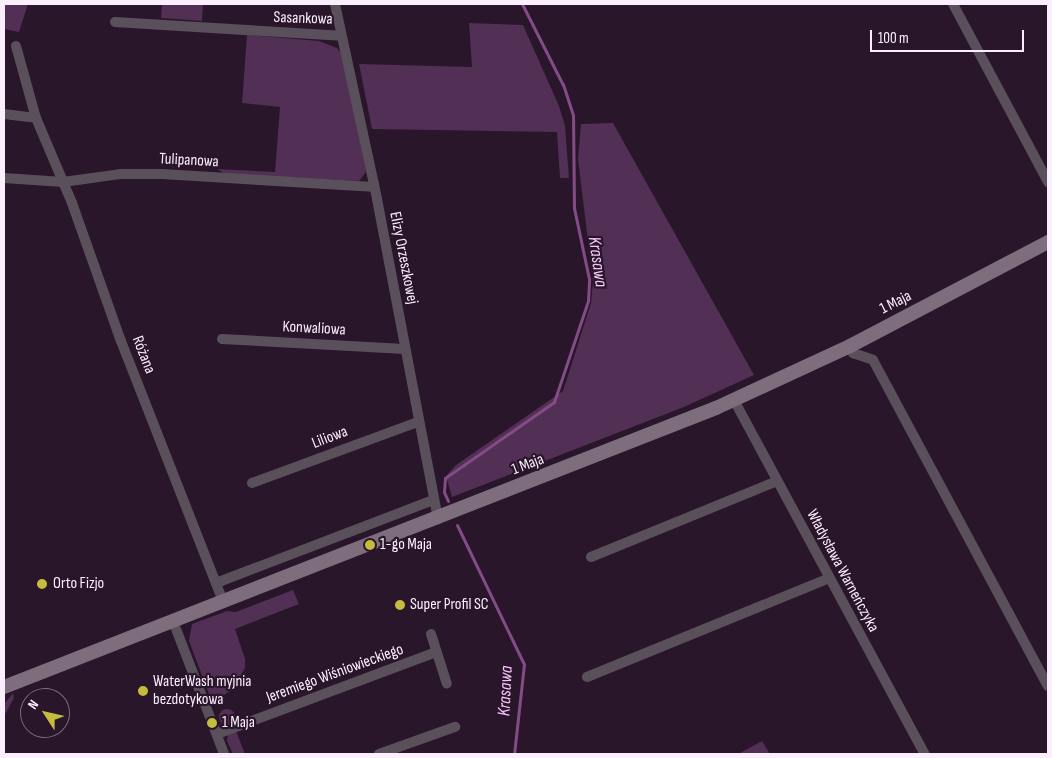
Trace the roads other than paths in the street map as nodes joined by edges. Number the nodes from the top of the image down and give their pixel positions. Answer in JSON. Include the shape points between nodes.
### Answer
{"nodes":[{"id":1,"x":335,"y":4,"type":"edge"},
{"id":2,"x":953,"y":4,"type":"edge"},
{"id":3,"x":114,"y":22,"type":"dead end"},
{"id":4,"x":342,"y":36,"type":"junction"},
{"id":5,"x":16,"y":46,"type":"dead end"},
{"id":6,"x":4,"y":114,"type":"edge"},
{"id":7,"x":36,"y":118,"type":"junction"},
{"id":8,"x":4,"y":178,"type":"edge"},
{"id":9,"x":63,"y":182,"type":"junction"},
{"id":10,"x":1048,"y":182,"type":"edge"},
{"id":11,"x":373,"y":187,"type":"junction"},
{"id":12,"x":1048,"y":242,"type":"edge"},
{"id":13,"x":222,"y":339,"type":"dead end"},
{"id":14,"x":850,"y":346,"type":"junction"},
{"id":15,"x":405,"y":349,"type":"junction"},
{"id":16,"x":734,"y":400,"type":"junction"},
{"id":17,"x":418,"y":422,"type":"junction"},
{"id":18,"x":777,"y":481,"type":"junction"},
{"id":19,"x":252,"y":483,"type":"dead end"},
{"id":20,"x":433,"y":500,"type":"junction"},
{"id":21,"x":438,"y":519,"type":"junction"},
{"id":22,"x":591,"y":557,"type":"dead end"},
{"id":23,"x":829,"y":578,"type":"junction"},
{"id":24,"x":216,"y":583,"type":"junction"},
{"id":25,"x":223,"y":601,"type":"junction"},
{"id":26,"x":173,"y":620,"type":"junction"},
{"id":27,"x":431,"y":634,"type":"dead end"},
{"id":28,"x":436,"y":652,"type":"junction"},
{"id":29,"x":587,"y":677,"type":"dead end"},
{"id":30,"x":447,"y":684,"type":"dead end"},
{"id":31,"x":1048,"y":686,"type":"edge"},
{"id":32,"x":4,"y":687,"type":"edge"},
{"id":33,"x":455,"y":727,"type":"dead end"},
{"id":34,"x":216,"y":734,"type":"junction"},
{"id":35,"x":224,"y":754,"type":"edge"},
{"id":36,"x":380,"y":754,"type":"edge"},
{"id":37,"x":925,"y":754,"type":"edge"}],
"edges":[{"from":1,"to":4,"type":"street","name":"Elizy Orzeszkowej"},
{"from":2,"to":10,"type":"street"},
{"from":3,"to":4,"type":"street","name":"Sasankowa"},
{"from":4,"to":11,"type":"street","name":"Elizy Orzeszkowej"},
{"from":5,"to":7,"type":"street","name":"Różana"},
{"from":6,"to":7,"type":"street"},
{"from":7,"to":9,"type":"street","name":"Różana"},
{"from":8,"to":9,"type":"street","name":"Tulipanowa"},
{"from":9,"to":11,"type":"street","name":"Tulipanowa","via":[[121,174],[162,174]]},
{"from":9,"to":24,"type":"street","name":"Różana"},
{"from":11,"to":15,"type":"street","name":"Elizy Orzeszkowej"},
{"from":12,"to":14,"type":"main road","name":"1 Maja"},
{"from":13,"to":15,"type":"street","name":"Konwaliowa"},
{"from":14,"to":16,"type":"main road","name":"1 Maja"},
{"from":14,"to":31,"type":"street","via":[[853,352],[873,360]]},
{"from":15,"to":17,"type":"street","name":"Elizy Orzeszkowej"},
{"from":16,"to":18,"type":"street","name":"Władysława Warneńczyka"},
{"from":16,"to":21,"type":"main road","name":"1 Maja"},
{"from":17,"to":19,"type":"street","name":"Liliowa"},
{"from":17,"to":20,"type":"street","name":"Elizy Orzeszkowej"},
{"from":18,"to":22,"type":"street"},
{"from":18,"to":23,"type":"street","name":"Władysława Warneńczyka"},
{"from":20,"to":21,"type":"street","name":"Elizy Orzeszkowej"},
{"from":20,"to":24,"type":"street"},
{"from":21,"to":25,"type":"main road","name":"1 Maja"},
{"from":23,"to":29,"type":"street"},
{"from":23,"to":37,"type":"street","name":"Władysława Warneńczyka"},
{"from":24,"to":25,"type":"street","name":"Różana"},
{"from":25,"to":26,"type":"main road","name":"1 Maja"},
{"from":26,"to":32,"type":"main road","name":"1 Maja"},
{"from":26,"to":34,"type":"street"},
{"from":27,"to":28,"type":"street"},
{"from":28,"to":30,"type":"street"},
{"from":28,"to":34,"type":"street","name":"Jeremiego Wiśniowieckiego"},
{"from":33,"to":36,"type":"street"},
{"from":34,"to":35,"type":"street"}]}
